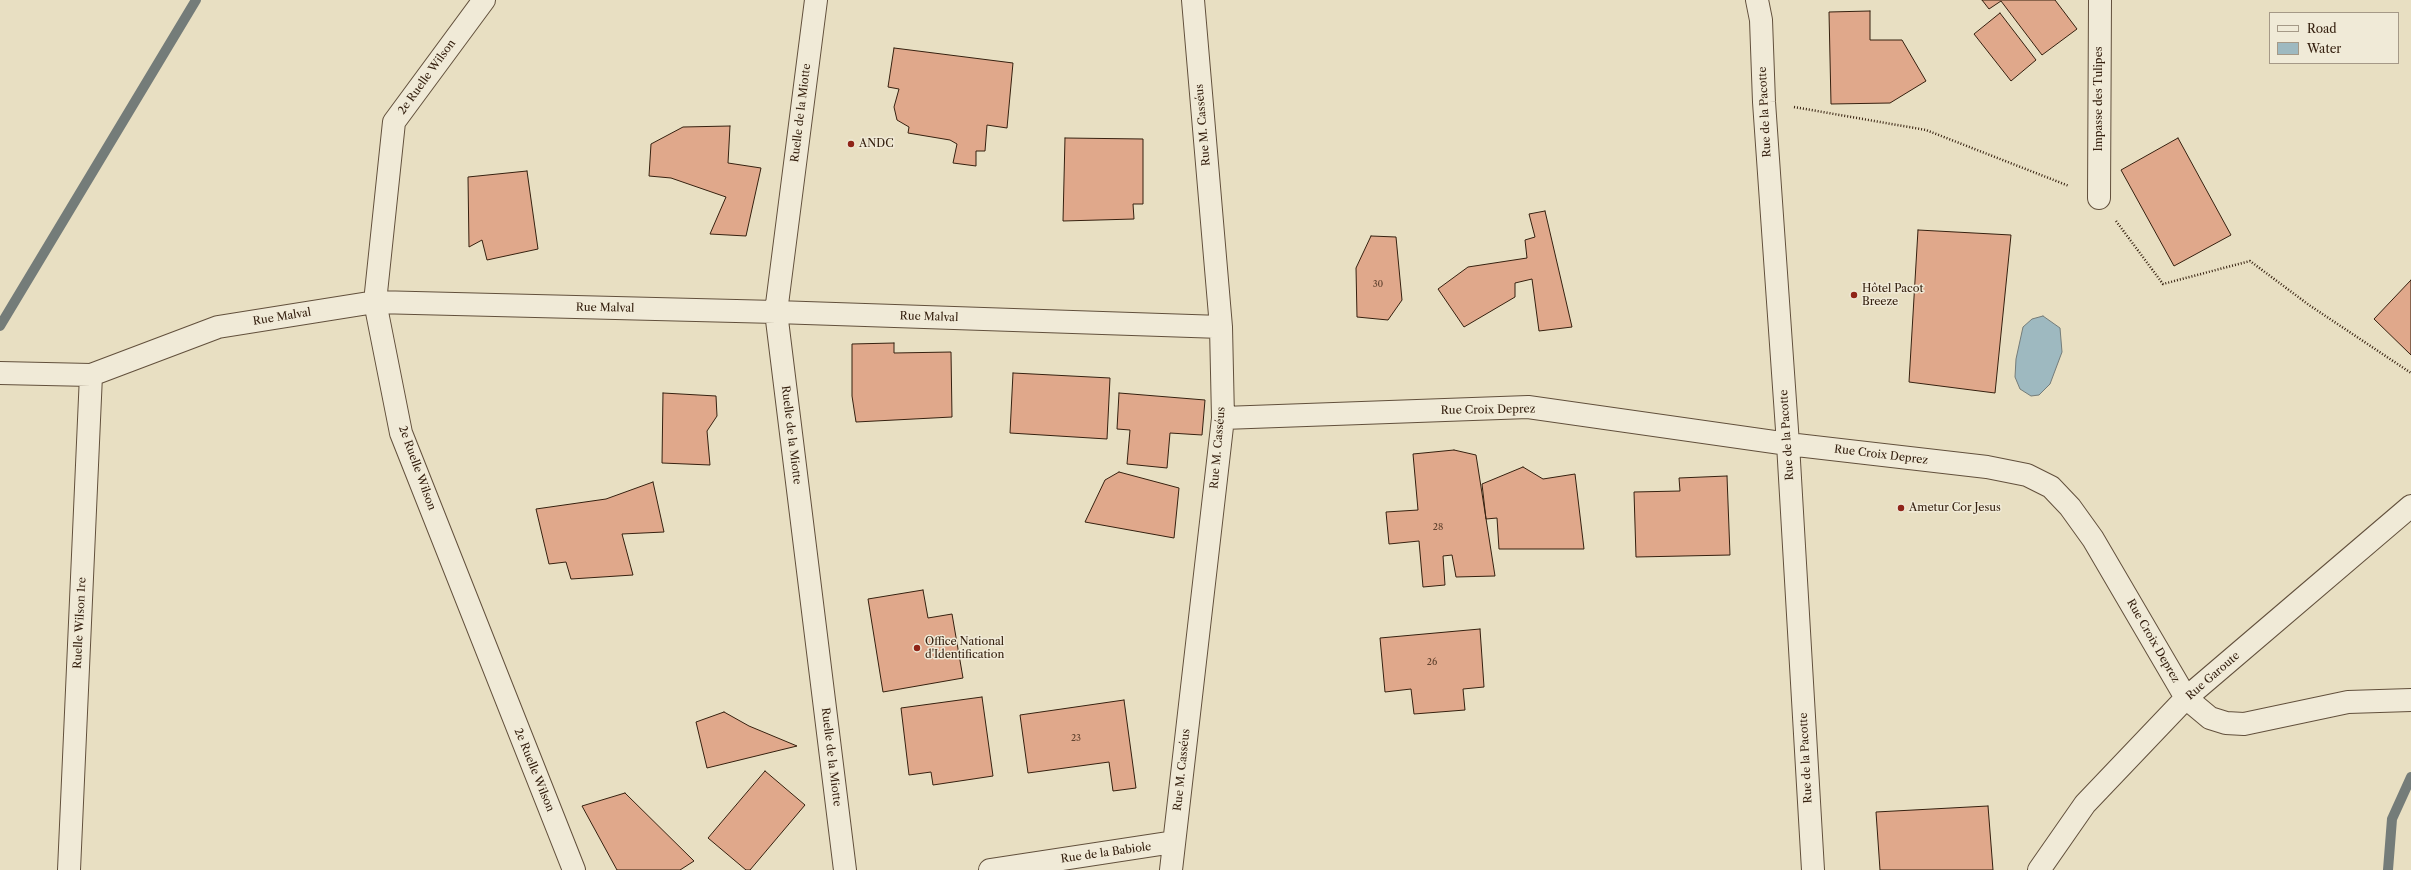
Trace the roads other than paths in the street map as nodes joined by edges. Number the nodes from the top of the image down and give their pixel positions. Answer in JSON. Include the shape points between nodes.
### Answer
{"nodes":[{"id":1,"x":484,"y":0,"type":"edge"},
{"id":2,"x":816,"y":0,"type":"edge"},
{"id":3,"x":1193,"y":0,"type":"edge"},
{"id":4,"x":1757,"y":0,"type":"edge"},
{"id":5,"x":2100,"y":0,"type":"edge"},
{"id":6,"x":2099,"y":198,"type":"dead end"},
{"id":7,"x":375,"y":302,"type":"junction"},
{"id":8,"x":776,"y":312,"type":"junction"},
{"id":9,"x":1221,"y":327,"type":"junction"},
{"id":10,"x":4,"y":374,"type":"edge"},
{"id":11,"x":91,"y":375,"type":"junction"},
{"id":12,"x":1223,"y":418,"type":"junction"},
{"id":13,"x":1788,"y":444,"type":"junction"},
{"id":14,"x":2411,"y":506,"type":"edge"},
{"id":15,"x":2186,"y":698,"type":"junction"},
{"id":16,"x":2410,"y":700,"type":"edge"},
{"id":17,"x":1174,"y":842,"type":"junction"},
{"id":18,"x":69,"y":870,"type":"edge"},
{"id":19,"x":574,"y":870,"type":"edge"},
{"id":20,"x":845,"y":870,"type":"edge"},
{"id":21,"x":990,"y":870,"type":"edge"},
{"id":22,"x":1172,"y":870,"type":"edge"},
{"id":23,"x":1813,"y":870,"type":"edge"},
{"id":24,"x":2039,"y":870,"type":"edge"}],
"edges":[{"from":1,"to":7,"type":"street","name":"2e Ruelle Wilson","via":[[394,122]]},
{"from":2,"to":8,"type":"street","name":"Ruelle de la Miotte"},
{"from":3,"to":9,"type":"street","name":"Rue M. Casséus"},
{"from":4,"to":13,"type":"street","name":"Rue de la Pacotte","via":[[1761,20]]},
{"from":5,"to":6,"type":"street","name":"Impasse des Tulipes"},
{"from":7,"to":8,"type":"street","name":"Rue Malval"},
{"from":7,"to":11,"type":"street","name":"Rue Malval","via":[[218,327]]},
{"from":7,"to":19,"type":"street","name":"2e Ruelle Wilson","via":[[402,433]]},
{"from":8,"to":9,"type":"street","name":"Rue Malval"},
{"from":8,"to":20,"type":"street","name":"Ruelle de la Miotte"},
{"from":9,"to":12,"type":"street","name":"Rue M. Casséus"},
{"from":10,"to":11,"type":"street","name":"Rue Malval"},
{"from":11,"to":18,"type":"street","name":"Ruelle Wilson 1re"},
{"from":12,"to":13,"type":"street","name":"Rue Croix Deprez","via":[[1528,407]]},
{"from":12,"to":17,"type":"street","name":"Rue M. Casséus"},
{"from":13,"to":15,"type":"street","name":"Rue Croix Deprez","via":[[1987,467],[2027,474],[2051,487],[2093,538]]},
{"from":13,"to":23,"type":"street","name":"Rue de la Pacotte"},
{"from":14,"to":15,"type":"street","name":"Rue Garoute"},
{"from":15,"to":16,"type":"street","name":"Rue Croix Deprez","via":[[2210,718],[2226,723],[2244,724],[2348,702]]},
{"from":15,"to":24,"type":"street","name":"Rue Garoute","via":[[2085,804]]},
{"from":17,"to":21,"type":"street","name":"Rue de la Babiole"},
{"from":17,"to":22,"type":"street","name":"Rue M. Casséus"}]}
